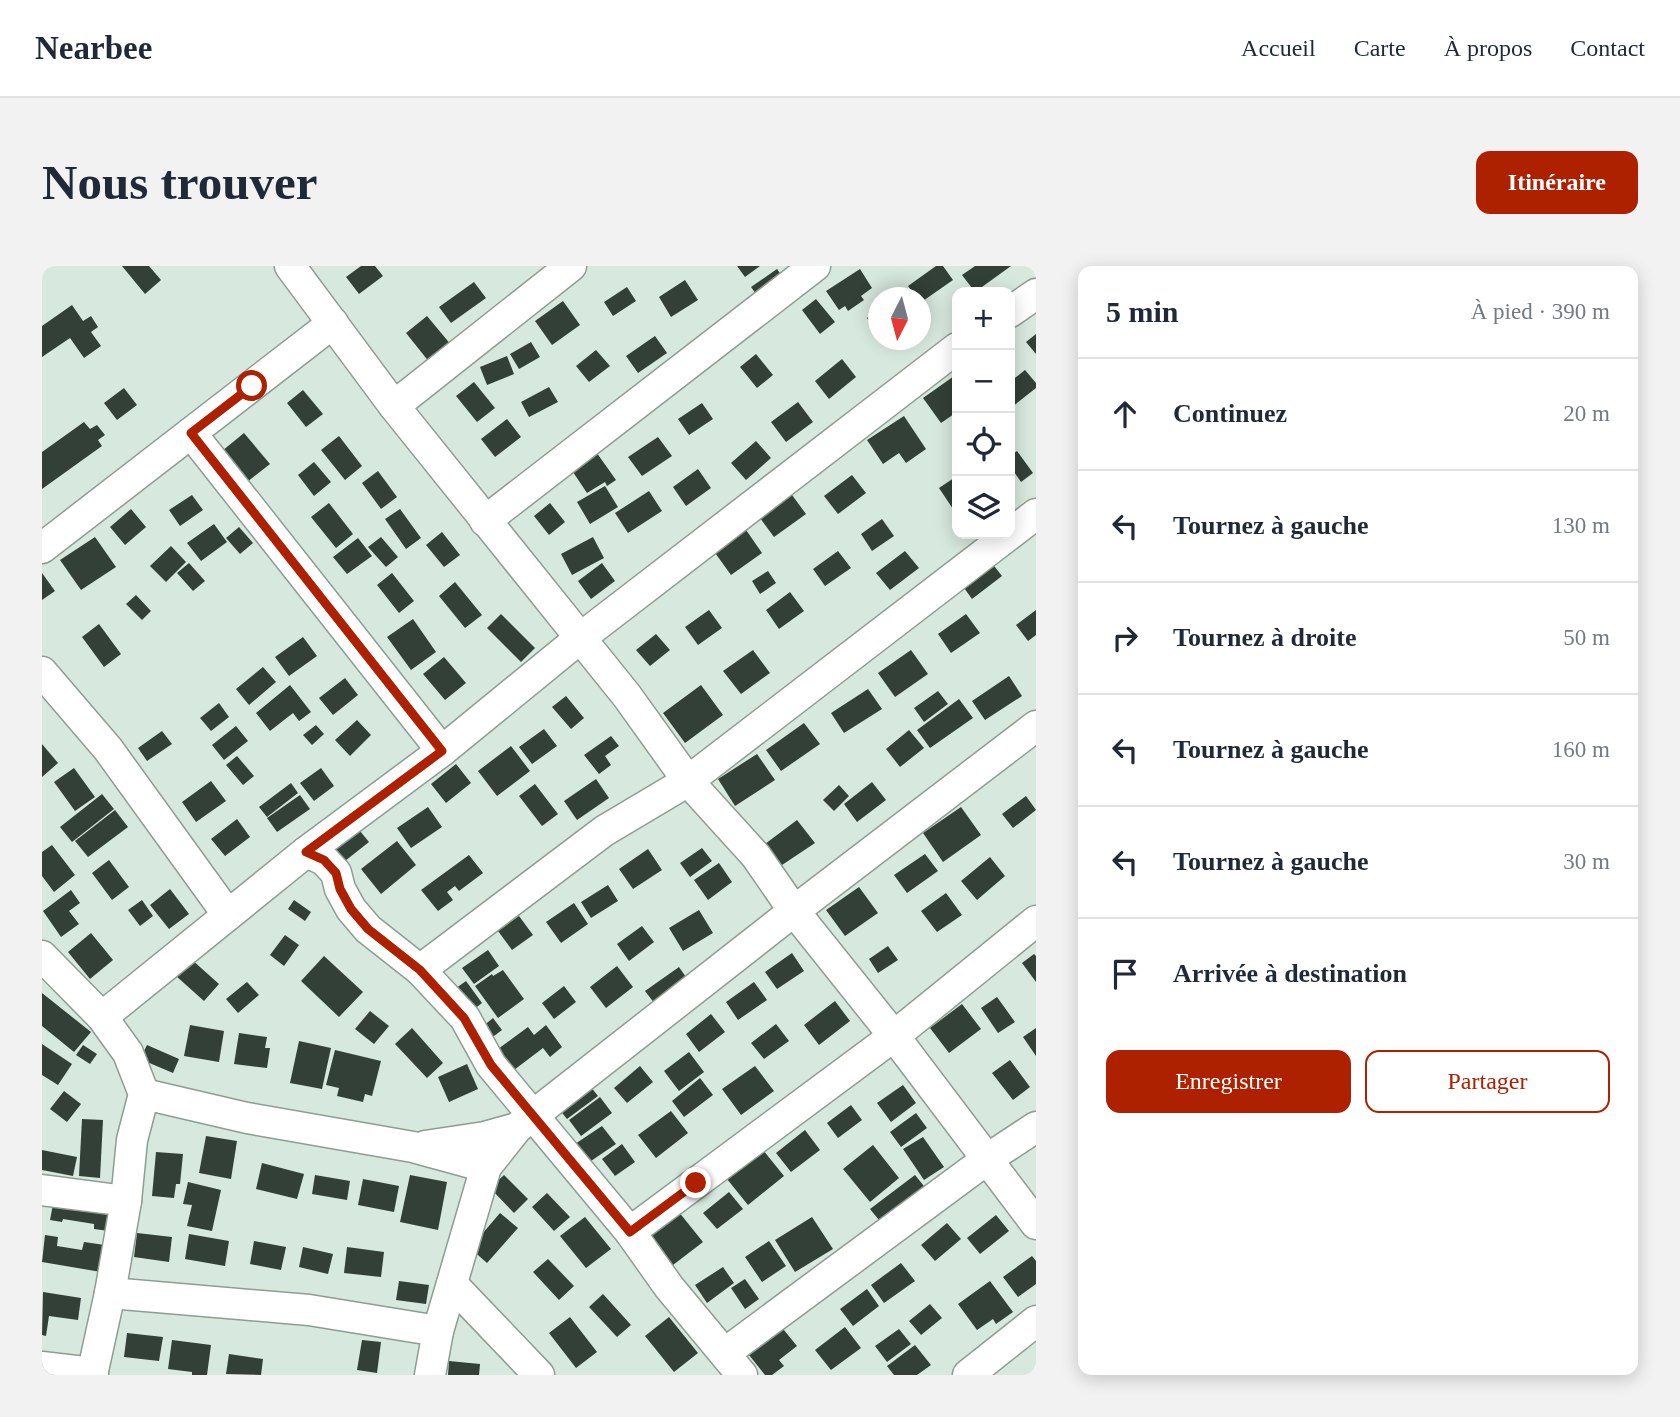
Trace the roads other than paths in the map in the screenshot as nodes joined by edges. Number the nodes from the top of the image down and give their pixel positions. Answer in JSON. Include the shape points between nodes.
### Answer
{"nodes":[{"id":1,"x":570,"y":266,"type":"edge"},
{"id":2,"x":815,"y":266,"type":"edge"},
{"id":3,"x":302,"y":270,"type":"edge"},
{"id":4,"x":1036,"y":294,"type":"edge"},
{"id":5,"x":1015,"y":309,"type":"edge"},
{"id":6,"x":333,"y":323,"type":"junction"},
{"id":7,"x":954,"y":350,"type":"edge"},
{"id":8,"x":394,"y":406,"type":"junction"},
{"id":9,"x":191,"y":433,"type":"junction"},
{"id":10,"x":1036,"y":514,"type":"edge"},
{"id":11,"x":485,"y":521,"type":"junction"},
{"id":12,"x":42,"y":548,"type":"edge"},
{"id":13,"x":579,"y":639,"type":"junction"},
{"id":14,"x":42,"y":672,"type":"edge"},
{"id":15,"x":1036,"y":726,"type":"edge"},
{"id":16,"x":442,"y":751,"type":"junction"},
{"id":17,"x":688,"y":781,"type":"junction"},
{"id":18,"x":306,"y":852,"type":"junction"},
{"id":19,"x":794,"y":911,"type":"junction"},
{"id":20,"x":228,"y":915,"type":"junction"},
{"id":21,"x":1036,"y":921,"type":"edge"},
{"id":22,"x":42,"y":956,"type":"edge"},
{"id":23,"x":420,"y":970,"type":"junction"},
{"id":24,"x":102,"y":1017,"type":"junction"},
{"id":25,"x":894,"y":1036,"type":"junction"},
{"id":26,"x":144,"y":1094,"type":"junction"},
{"id":27,"x":525,"y":1122,"type":"junction"},
{"id":28,"x":1036,"y":1127,"type":"edge"},
{"id":29,"x":413,"y":1147,"type":"junction"},
{"id":30,"x":986,"y":1160,"type":"junction"},
{"id":31,"x":486,"y":1167,"type":"junction"},
{"id":32,"x":42,"y":1189,"type":"edge"},
{"id":33,"x":126,"y":1201,"type":"junction"},
{"id":34,"x":1036,"y":1224,"type":"edge"},
{"id":35,"x":630,"y":1232,"type":"junction"},
{"id":36,"x":452,"y":1284,"type":"junction"},
{"id":37,"x":110,"y":1293,"type":"junction"},
{"id":38,"x":1036,"y":1321,"type":"edge"},
{"id":39,"x":438,"y":1331,"type":"junction"},
{"id":40,"x":734,"y":1364,"type":"edge"},
{"id":41,"x":42,"y":1367,"type":"edge"},
{"id":42,"x":92,"y":1374,"type":"edge"},
{"id":43,"x":430,"y":1375,"type":"edge"},
{"id":44,"x":539,"y":1375,"type":"edge"},
{"id":45,"x":968,"y":1375,"type":"edge"}],
"edges":[{"from":1,"to":8,"type":"street"},
{"from":2,"to":11,"type":"street"},
{"from":3,"to":6,"type":"street"},
{"from":4,"to":5,"type":"street"},
{"from":6,"to":8,"type":"street"},
{"from":6,"to":9,"type":"street"},
{"from":7,"to":13,"type":"street"},
{"from":8,"to":11,"type":"street"},
{"from":9,"to":12,"type":"street"},
{"from":9,"to":16,"type":"street"},
{"from":10,"to":17,"type":"street"},
{"from":11,"to":13,"type":"street"},
{"from":13,"to":16,"type":"street"},
{"from":13,"to":17,"type":"street"},
{"from":14,"to":20,"type":"street","via":[[108,749]]},
{"from":15,"to":19,"type":"street"},
{"from":16,"to":18,"type":"street"},
{"from":17,"to":19,"type":"street","via":[[756,856]]},
{"from":17,"to":23,"type":"street","via":[[604,831]]},
{"from":18,"to":20,"type":"street"},
{"from":18,"to":23,"type":"street","via":[[324,860],[336,873],[351,909],[368,929]]},
{"from":19,"to":25,"type":"street"},
{"from":19,"to":27,"type":"street"},
{"from":20,"to":24,"type":"street"},
{"from":21,"to":25,"type":"street"},
{"from":22,"to":24,"type":"street"},
{"from":23,"to":27,"type":"street","via":[[464,1018]]},
{"from":24,"to":26,"type":"street","via":[[128,1053]]},
{"from":25,"to":30,"type":"street"},
{"from":25,"to":35,"type":"street"},
{"from":26,"to":29,"type":"street","via":[[247,1118]]},
{"from":26,"to":33,"type":"street","via":[[132,1140]]},
{"from":27,"to":29,"type":"street","via":[[485,1137]]},
{"from":27,"to":31,"type":"street"},
{"from":27,"to":35,"type":"street"},
{"from":28,"to":30,"type":"street"},
{"from":29,"to":31,"type":"street"},
{"from":30,"to":34,"type":"street"},
{"from":30,"to":40,"type":"street"},
{"from":31,"to":36,"type":"street"},
{"from":32,"to":33,"type":"street"},
{"from":33,"to":37,"type":"street"},
{"from":35,"to":40,"type":"street"},
{"from":36,"to":39,"type":"street"},
{"from":36,"to":44,"type":"street"},
{"from":37,"to":39,"type":"street","via":[[309,1310]]},
{"from":37,"to":42,"type":"street"},
{"from":38,"to":45,"type":"street"},
{"from":39,"to":43,"type":"street"},
{"from":41,"to":42,"type":"street"}]}
